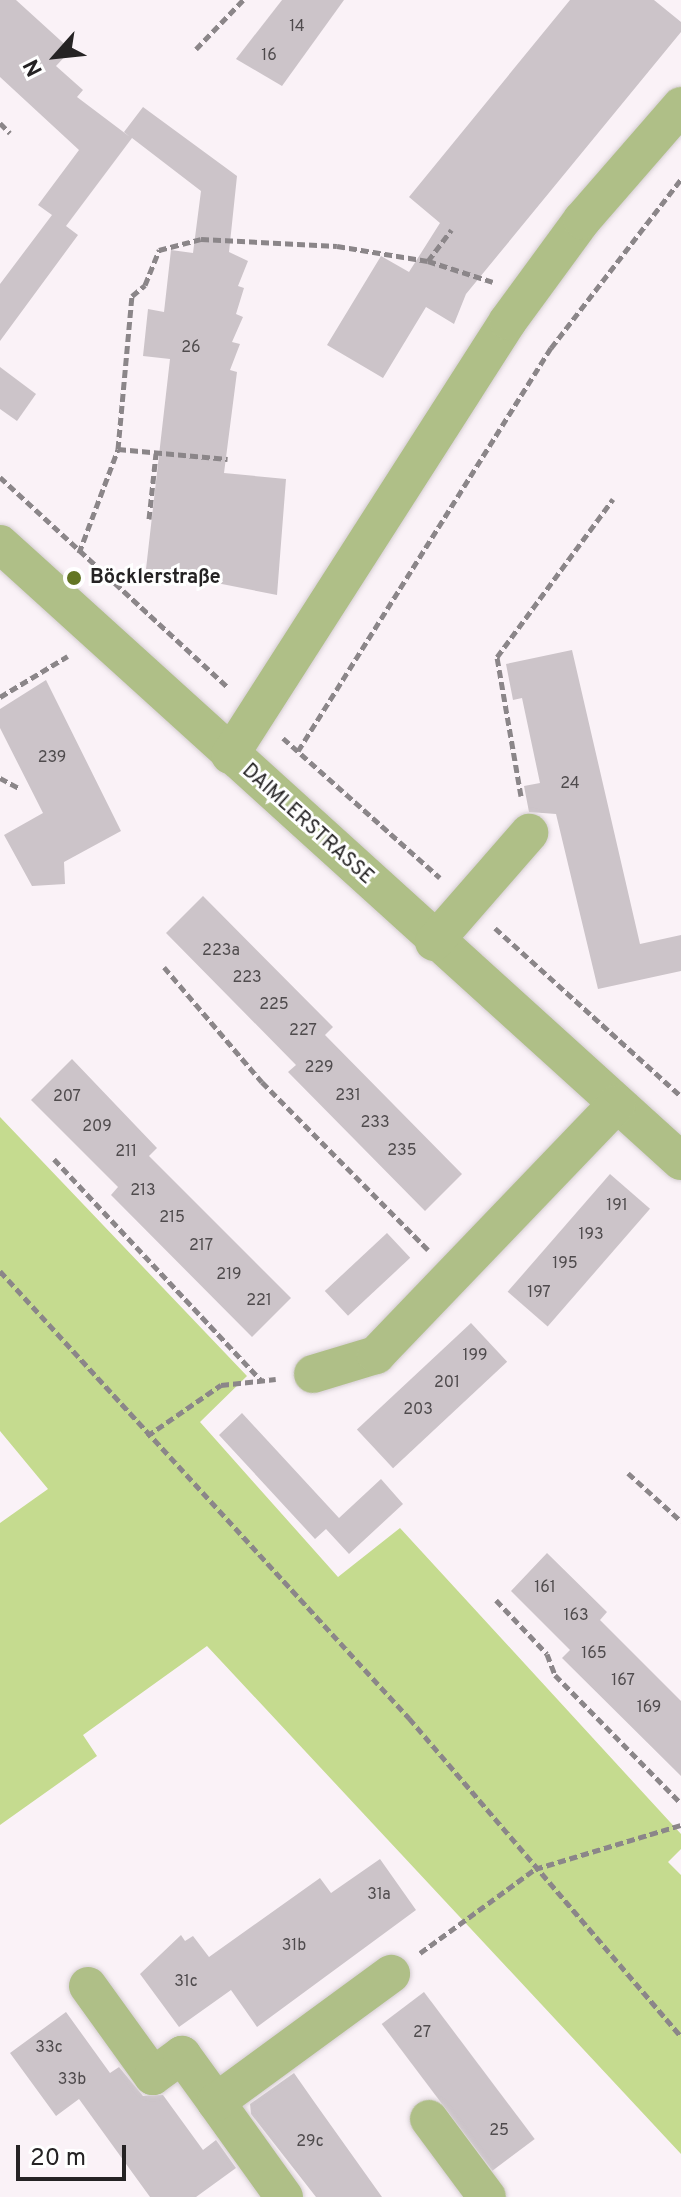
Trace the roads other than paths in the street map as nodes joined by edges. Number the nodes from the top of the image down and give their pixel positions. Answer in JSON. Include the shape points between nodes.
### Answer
{"nodes":[{"id":1,"x":681,"y":106,"type":"edge"},
{"id":2,"x":0,"y":544,"type":"edge"},
{"id":3,"x":230,"y":755,"type":"junction"},
{"id":4,"x":529,"y":833,"type":"road end"},
{"id":5,"x":434,"y":942,"type":"junction"},
{"id":6,"x":617,"y":1104,"type":"junction"},
{"id":7,"x":681,"y":1161,"type":"edge"},
{"id":8,"x":313,"y":1374,"type":"road end"},
{"id":9,"x":391,"y":1974,"type":"road end"},
{"id":10,"x":88,"y":1986,"type":"dead end"},
{"id":11,"x":216,"y":2102,"type":"junction"},
{"id":12,"x":429,"y":2119,"type":"dead end"},
{"id":13,"x":284,"y":2197,"type":"edge"},
{"id":14,"x":487,"y":2197,"type":"edge"}],
"edges":[{"from":1,"to":3,"type":"street","via":[[528,295]]},
{"from":2,"to":3,"type":"street","name":"DAIMLERSTRASSE"},
{"from":3,"to":5,"type":"street","name":"DAIMLERSTRASSE"},
{"from":4,"to":5,"type":"street"},
{"from":5,"to":6,"type":"street","name":"DAIMLERSTRASSE"},
{"from":6,"to":7,"type":"street","name":"DAIMLERSTRASSE"},
{"from":6,"to":8,"type":"street","via":[[456,1278],[376,1355]]},
{"from":9,"to":11,"type":"street"},
{"from":10,"to":11,"type":"street","via":[[153,2076],[182,2055]]},
{"from":11,"to":13,"type":"street"},
{"from":12,"to":14,"type":"street"}]}
